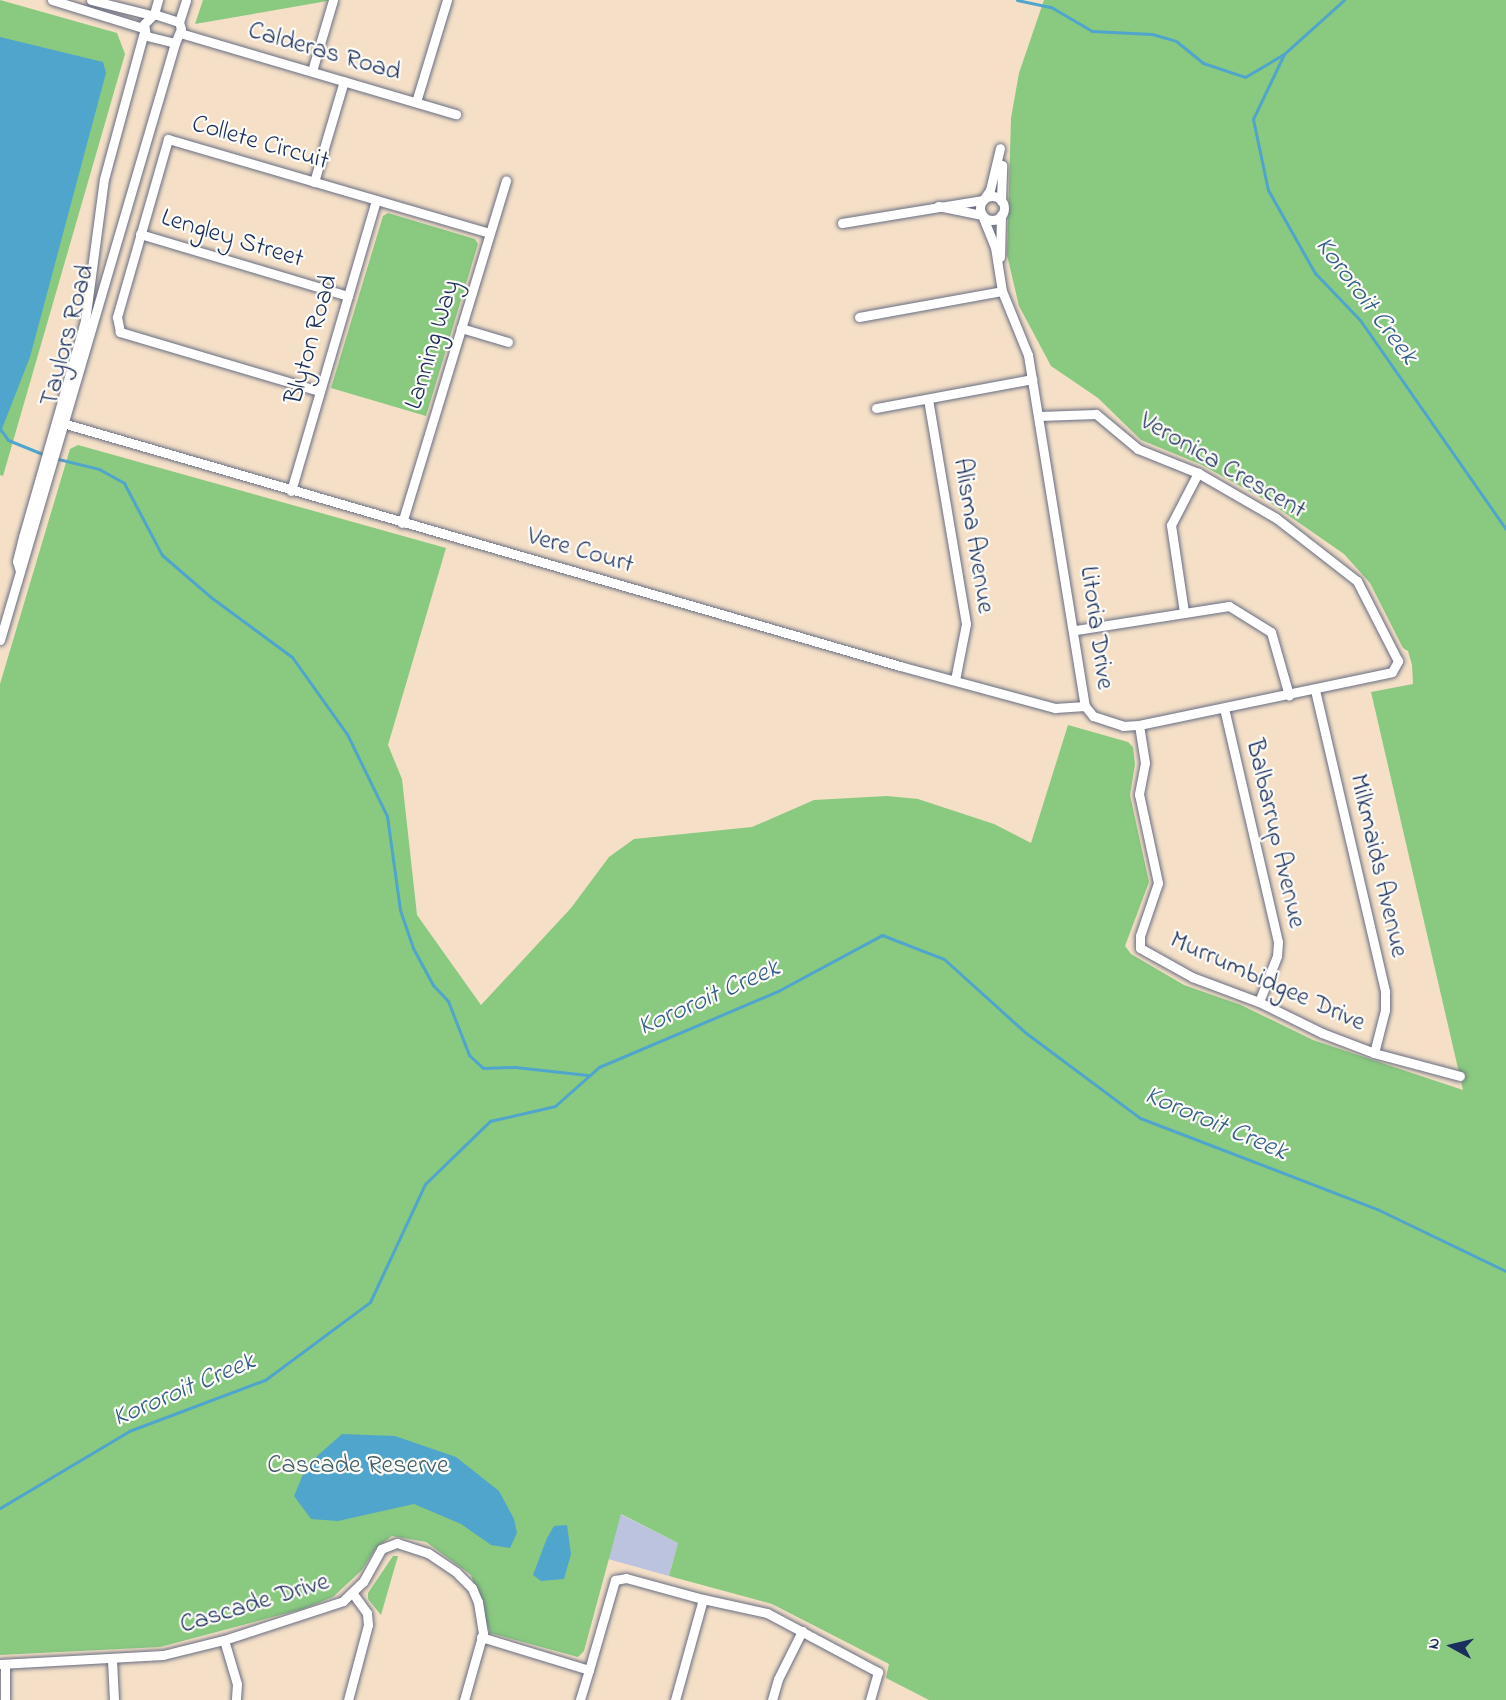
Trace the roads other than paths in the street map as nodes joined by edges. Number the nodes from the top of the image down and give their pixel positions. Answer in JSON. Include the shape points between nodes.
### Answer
{"nodes":[{"id":1,"x":52,"y":0,"type":"edge"},
{"id":2,"x":90,"y":0,"type":"edge"},
{"id":3,"x":158,"y":0,"type":"edge"},
{"id":4,"x":186,"y":0,"type":"edge"},
{"id":5,"x":333,"y":0,"type":"edge"},
{"id":6,"x":447,"y":0,"type":"edge"},
{"id":7,"x":152,"y":14,"type":"junction"},
{"id":8,"x":179,"y":22,"type":"junction"},
{"id":9,"x":143,"y":30,"type":"junction"},
{"id":10,"x":180,"y":33,"type":"junction"},
{"id":11,"x":175,"y":43,"type":"junction"},
{"id":12,"x":312,"y":71,"type":"junction"},
{"id":13,"x":344,"y":81,"type":"junction"},
{"id":14,"x":416,"y":102,"type":"junction"},
{"id":15,"x":456,"y":114,"type":"dead end"},
{"id":16,"x":506,"y":180,"type":"dead end"},
{"id":17,"x":314,"y":182,"type":"junction"},
{"id":18,"x":376,"y":200,"type":"junction"},
{"id":19,"x":983,"y":200,"type":"junction"},
{"id":20,"x":1001,"y":201,"type":"junction"},
{"id":21,"x":938,"y":206,"type":"junction"},
{"id":22,"x":982,"y":215,"type":"junction"},
{"id":23,"x":1001,"y":215,"type":"junction"},
{"id":24,"x":842,"y":223,"type":"dead end"},
{"id":25,"x":490,"y":233,"type":"junction"},
{"id":26,"x":140,"y":234,"type":"junction"},
{"id":27,"x":999,"y":268,"type":"junction"},
{"id":28,"x":1002,"y":291,"type":"junction"},
{"id":29,"x":348,"y":296,"type":"junction"},
{"id":30,"x":859,"y":317,"type":"dead end"},
{"id":31,"x":461,"y":328,"type":"junction"},
{"id":32,"x":508,"y":342,"type":"dead end"},
{"id":33,"x":1032,"y":379,"type":"junction"},
{"id":34,"x":319,"y":392,"type":"junction"},
{"id":35,"x":928,"y":399,"type":"junction"},
{"id":36,"x":876,"y":408,"type":"dead end"},
{"id":37,"x":1039,"y":416,"type":"junction"},
{"id":38,"x":66,"y":424,"type":"junction"},
{"id":39,"x":1198,"y":473,"type":"junction"},
{"id":40,"x":291,"y":491,"type":"junction"},
{"id":41,"x":402,"y":523,"type":"junction"},
{"id":42,"x":20,"y":573,"type":"junction"},
{"id":43,"x":1184,"y":612,"type":"junction"},
{"id":44,"x":1076,"y":630,"type":"junction"},
{"id":45,"x":0,"y":640,"type":"edge"},
{"id":46,"x":1398,"y":661,"type":"joint"},
{"id":47,"x":955,"y":680,"type":"junction"},
{"id":48,"x":1315,"y":690,"type":"junction"},
{"id":49,"x":1289,"y":695,"type":"junction"},
{"id":50,"x":1085,"y":706,"type":"junction"},
{"id":51,"x":1224,"y":708,"type":"junction"},
{"id":52,"x":1139,"y":725,"type":"junction"},
{"id":53,"x":1259,"y":1002,"type":"junction"},
{"id":54,"x":1374,"y":1053,"type":"junction"},
{"id":55,"x":1460,"y":1076,"type":"dead end"},
{"id":56,"x":353,"y":1594,"type":"junction"},
{"id":57,"x":703,"y":1599,"type":"junction"},
{"id":58,"x":802,"y":1631,"type":"junction"},
{"id":59,"x":481,"y":1637,"type":"junction"},
{"id":60,"x":224,"y":1640,"type":"junction"},
{"id":61,"x":112,"y":1660,"type":"junction"},
{"id":62,"x":2,"y":1664,"type":"edge"},
{"id":63,"x":589,"y":1670,"type":"junction"},
{"id":64,"x":5,"y":1700,"type":"edge"},
{"id":65,"x":114,"y":1700,"type":"edge"},
{"id":66,"x":236,"y":1700,"type":"edge"},
{"id":67,"x":348,"y":1700,"type":"edge"},
{"id":68,"x":464,"y":1700,"type":"edge"},
{"id":69,"x":580,"y":1700,"type":"edge"},
{"id":70,"x":675,"y":1700,"type":"edge"},
{"id":71,"x":772,"y":1700,"type":"edge"},
{"id":72,"x":870,"y":1700,"type":"edge"}],
"edges":[{"from":1,"to":9,"type":"street"},
{"from":2,"to":7,"type":"street"},
{"from":3,"to":7,"type":"street"},
{"from":4,"to":8,"type":"street"},
{"from":5,"to":12,"type":"street"},
{"from":6,"to":14,"type":"street"},
{"from":7,"to":8,"type":"street"},
{"from":7,"to":9,"type":"street"},
{"from":8,"to":10,"type":"street"},
{"from":9,"to":11,"type":"street","via":[[149,38]]},
{"from":9,"to":42,"type":"street","via":[[104,179],[80,344],[23,537],[17,561]]},
{"from":10,"to":11,"type":"street","name":"Taylors Road"},
{"from":10,"to":12,"type":"street","name":"Calderas Road"},
{"from":11,"to":38,"type":"street","name":"Taylors Road"},
{"from":12,"to":13,"type":"street","name":"Calderas Road"},
{"from":13,"to":14,"type":"street","name":"Calderas Road"},
{"from":13,"to":17,"type":"street"},
{"from":14,"to":15,"type":"street","name":"Calderas Road"},
{"from":16,"to":25,"type":"street","name":"Lanning Way"},
{"from":17,"to":18,"type":"street","name":"Collete Circuit"},
{"from":17,"to":26,"type":"street","name":"Collete Circuit","via":[[168,139]]},
{"from":18,"to":25,"type":"street","name":"Collete Circuit"},
{"from":18,"to":29,"type":"street","name":"Blyton Road"},
{"from":19,"to":20,"type":"street","via":[[994,197]]},
{"from":19,"to":20,"type":"street","name":"Litoria Drive","via":[[990,190],[1000,148]]},
{"from":19,"to":21,"type":"street"},
{"from":19,"to":22,"type":"street","name":"Litoria Drive"},
{"from":20,"to":23,"type":"street","name":"Litoria Drive"},
{"from":21,"to":22,"type":"street"},
{"from":21,"to":24,"type":"street"},
{"from":22,"to":23,"type":"street","via":[[991,220]]},
{"from":22,"to":27,"type":"street","name":"Litoria Drive"},
{"from":23,"to":27,"type":"street","name":"Litoria Drive"},
{"from":25,"to":31,"type":"street","name":"Lanning Way"},
{"from":26,"to":29,"type":"street","name":"Lengley Street"},
{"from":26,"to":34,"type":"street","name":"Collete Circuit","via":[[117,317],[120,332]]},
{"from":27,"to":28,"type":"street","name":"Litoria Drive"},
{"from":28,"to":30,"type":"street"},
{"from":28,"to":33,"type":"street","name":"Litoria Drive","via":[[1028,355]]},
{"from":29,"to":34,"type":"street","name":"Blyton Road"},
{"from":31,"to":32,"type":"street"},
{"from":31,"to":41,"type":"street","name":"Lanning Way"},
{"from":33,"to":35,"type":"street"},
{"from":33,"to":37,"type":"street","name":"Litoria Drive"},
{"from":34,"to":40,"type":"street","name":"Blyton Road"},
{"from":35,"to":36,"type":"street"},
{"from":35,"to":47,"type":"street","name":"Alisma Avenue","via":[[966,624]]},
{"from":37,"to":39,"type":"street","name":"Veronica Crescent","via":[[1096,414],[1138,449]]},
{"from":37,"to":44,"type":"street","name":"Litoria Drive"},
{"from":38,"to":40,"type":"street","name":"Vere Court"},
{"from":38,"to":42,"type":"street","name":"Taylors Road"},
{"from":39,"to":43,"type":"street","via":[[1171,525]]},
{"from":39,"to":46,"type":"street","name":"Veronica Crescent","via":[[1276,518],[1345,568],[1358,581]]},
{"from":40,"to":41,"type":"street","name":"Vere Court"},
{"from":41,"to":47,"type":"street","name":"Vere Court"},
{"from":42,"to":45,"type":"street","name":"Taylors Road"},
{"from":43,"to":44,"type":"street"},
{"from":43,"to":49,"type":"street","via":[[1229,606],[1271,632]]},
{"from":44,"to":50,"type":"street","name":"Litoria Drive"},
{"from":46,"to":48,"type":"street","name":"Litoria Drive","via":[[1392,672]]},
{"from":47,"to":50,"type":"street","name":"Vere Court","via":[[1055,708]]},
{"from":48,"to":49,"type":"street","name":"Litoria Drive"},
{"from":48,"to":54,"type":"street","name":"Milkmaids Avenue","via":[[1385,992],[1385,1010]]},
{"from":49,"to":51,"type":"street","name":"Litoria Drive"},
{"from":50,"to":52,"type":"street","name":"Litoria Drive","via":[[1093,716],[1108,723]]},
{"from":51,"to":52,"type":"street","name":"Litoria Drive"},
{"from":51,"to":53,"type":"street","name":"Balbarrup Avenue","via":[[1278,942],[1277,956]]},
{"from":52,"to":53,"type":"street","name":"Murrumbidgee Drive","via":[[1145,764],[1139,794],[1158,883],[1140,936],[1140,948],[1192,977]]},
{"from":53,"to":54,"type":"street","name":"Murrumbidgee Drive"},
{"from":54,"to":55,"type":"street","name":"Murrumbidgee Drive"},
{"from":56,"to":59,"type":"street","name":"Cascade Drive","via":[[381,1549],[397,1543],[413,1546],[456,1572],[472,1588],[482,1619]]},
{"from":56,"to":60,"type":"street","name":"Cascade Drive","via":[[343,1601]]},
{"from":56,"to":67,"type":"street","via":[[367,1613],[368,1625]]},
{"from":57,"to":58,"type":"street","via":[[767,1613]]},
{"from":57,"to":63,"type":"street","via":[[626,1578],[615,1580]]},
{"from":57,"to":70,"type":"street"},
{"from":58,"to":71,"type":"street"},
{"from":58,"to":72,"type":"street","via":[[878,1672]]},
{"from":59,"to":63,"type":"street"},
{"from":59,"to":68,"type":"street","name":"Cascade Drive"},
{"from":60,"to":61,"type":"street","name":"Cascade Drive","via":[[163,1655]]},
{"from":60,"to":66,"type":"street","via":[[237,1684]]},
{"from":61,"to":62,"type":"street","name":"Cascade Drive"},
{"from":61,"to":65,"type":"street"},
{"from":62,"to":64,"type":"street"},
{"from":63,"to":69,"type":"street"}]}
